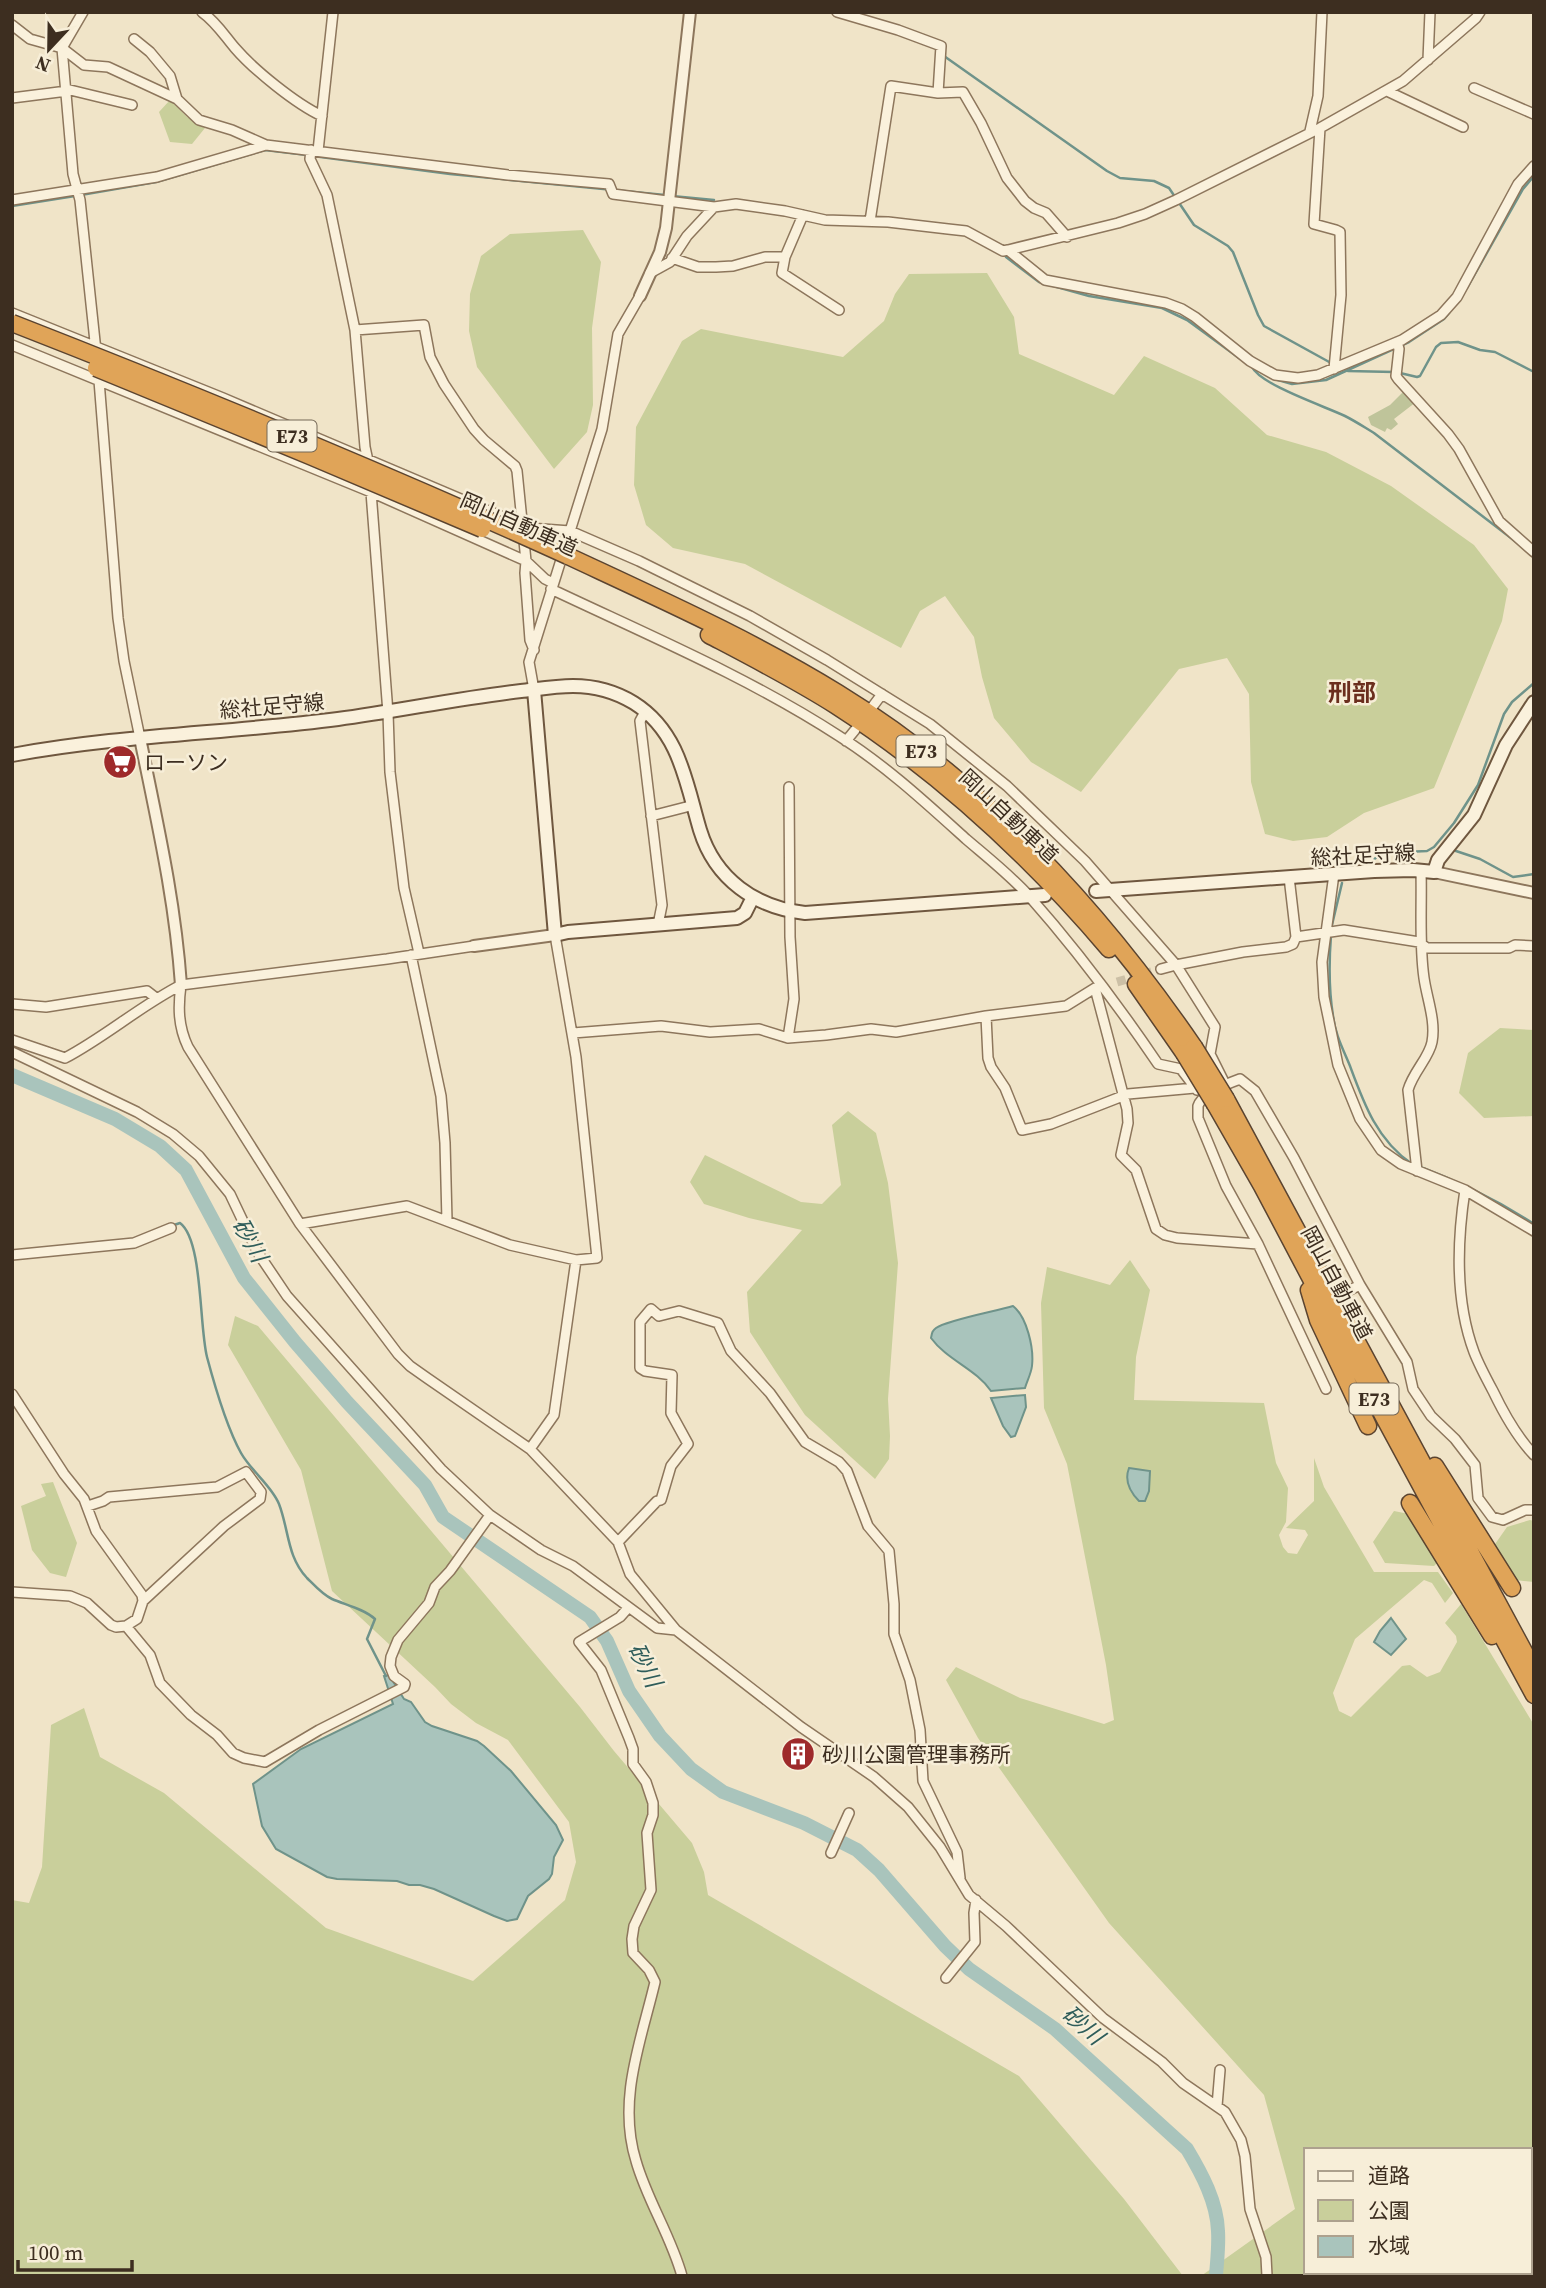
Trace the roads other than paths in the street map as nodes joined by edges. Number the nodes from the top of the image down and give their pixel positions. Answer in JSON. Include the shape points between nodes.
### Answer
{"nodes":[{"id":1,"x":83,"y":12,"type":"edge"},
{"id":2,"x":202,"y":12,"type":"edge"},
{"id":3,"x":333,"y":12,"type":"edge"},
{"id":4,"x":690,"y":12,"type":"edge"},
{"id":5,"x":837,"y":12,"type":"edge"},
{"id":6,"x":1322,"y":12,"type":"edge"},
{"id":7,"x":1430,"y":12,"type":"edge"},
{"id":8,"x":1480,"y":12,"type":"edge"},
{"id":9,"x":12,"y":25,"type":"edge"},
{"id":10,"x":134,"y":39,"type":"dead end"},
{"id":11,"x":63,"y":46,"type":"junction"},
{"id":12,"x":1428,"y":60,"type":"junction"},
{"id":13,"x":1474,"y":88,"type":"dead end"},
{"id":14,"x":66,"y":90,"type":"junction"},
{"id":15,"x":1387,"y":91,"type":"junction"},
{"id":16,"x":938,"y":93,"type":"junction"},
{"id":17,"x":12,"y":98,"type":"edge"},
{"id":18,"x":177,"y":99,"type":"junction"},
{"id":19,"x":132,"y":105,"type":"dead end"},
{"id":20,"x":1534,"y":114,"type":"edge"},
{"id":21,"x":322,"y":116,"type":"junction"},
{"id":22,"x":1463,"y":127,"type":"dead end"},
{"id":23,"x":1320,"y":128,"type":"junction"},
{"id":24,"x":1310,"y":131,"type":"junction"},
{"id":25,"x":266,"y":145,"type":"junction"},
{"id":26,"x":313,"y":154,"type":"junction"},
{"id":27,"x":1534,"y":166,"type":"edge"},
{"id":28,"x":79,"y":194,"type":"junction"},
{"id":29,"x":670,"y":198,"type":"junction"},
{"id":30,"x":12,"y":200,"type":"edge"},
{"id":31,"x":714,"y":207,"type":"junction"},
{"id":32,"x":803,"y":215,"type":"junction"},
{"id":33,"x":870,"y":221,"type":"junction"},
{"id":34,"x":1067,"y":237,"type":"junction"},
{"id":35,"x":1008,"y":250,"type":"junction"},
{"id":36,"x":785,"y":257,"type":"junction"},
{"id":37,"x":672,"y":258,"type":"junction"},
{"id":38,"x":650,"y":273,"type":"junction"},
{"id":39,"x":640,"y":296,"type":"joint"},
{"id":40,"x":839,"y":310,"type":"dead end"},
{"id":41,"x":12,"y":313,"type":"edge"},
{"id":42,"x":12,"y":323,"type":"edge"},
{"id":43,"x":355,"y":330,"type":"junction"},
{"id":44,"x":12,"y":335,"type":"edge"},
{"id":45,"x":12,"y":345,"type":"edge"},
{"id":46,"x":1398,"y":345,"type":"junction"},
{"id":47,"x":96,"y":346,"type":"junction"},
{"id":48,"x":1334,"y":369,"type":"junction"},
{"id":49,"x":98,"y":379,"type":"junction"},
{"id":50,"x":368,"y":458,"type":"junction"},
{"id":51,"x":371,"y":492,"type":"junction"},
{"id":52,"x":522,"y":525,"type":"junction"},
{"id":53,"x":570,"y":531,"type":"junction"},
{"id":54,"x":1534,"y":552,"type":"edge"},
{"id":55,"x":526,"y":561,"type":"junction"},
{"id":56,"x":566,"y":561,"type":"junction"},
{"id":57,"x":552,"y":586,"type":"junction"},
{"id":58,"x":534,"y":650,"type":"junction"},
{"id":59,"x":534,"y":690,"type":"junction"},
{"id":60,"x":882,"y":694,"type":"junction"},
{"id":61,"x":1534,"y":702,"type":"edge"},
{"id":62,"x":873,"y":705,"type":"dead end"},
{"id":63,"x":388,"y":712,"type":"junction"},
{"id":64,"x":645,"y":712,"type":"junction"},
{"id":65,"x":855,"y":730,"type":"dead end"},
{"id":66,"x":140,"y":738,"type":"junction"},
{"id":67,"x":846,"y":741,"type":"junction"},
{"id":68,"x":12,"y":755,"type":"edge"},
{"id":69,"x":789,"y":787,"type":"dead end"},
{"id":70,"x":694,"y":804,"type":"junction"},
{"id":71,"x":651,"y":817,"type":"junction"},
{"id":72,"x":1428,"y":871,"type":"junction"},
{"id":73,"x":1334,"y":874,"type":"junction"},
{"id":74,"x":1289,"y":877,"type":"junction"},
{"id":75,"x":1110,"y":890,"type":"junction"},
{"id":76,"x":1096,"y":891,"type":"dead end"},
{"id":77,"x":1534,"y":893,"type":"edge"},
{"id":78,"x":1045,"y":895,"type":"dead end"},
{"id":79,"x":1029,"y":896,"type":"junction"},
{"id":80,"x":752,"y":899,"type":"junction"},
{"id":81,"x":790,"y":912,"type":"junction"},
{"id":82,"x":658,"y":925,"type":"junction"},
{"id":83,"x":1330,"y":933,"type":"junction"},
{"id":84,"x":555,"y":935,"type":"junction"},
{"id":85,"x":1296,"y":937,"type":"junction"},
{"id":86,"x":1423,"y":945,"type":"junction"},
{"id":87,"x":474,"y":946,"type":"joint"},
{"id":88,"x":1534,"y":946,"type":"edge"},
{"id":89,"x":415,"y":954,"type":"junction"},
{"id":90,"x":1176,"y":965,"type":"junction"},
{"id":91,"x":1161,"y":969,"type":"tunnel mouth"},
{"id":92,"x":1116,"y":982,"type":"tunnel mouth"},
{"id":93,"x":181,"y":985,"type":"junction"},
{"id":94,"x":1100,"y":987,"type":"junction"},
{"id":95,"x":156,"y":998,"type":"junction"},
{"id":96,"x":12,"y":1004,"type":"edge"},
{"id":97,"x":986,"y":1016,"type":"junction"},
{"id":98,"x":573,"y":1033,"type":"junction"},
{"id":99,"x":788,"y":1038,"type":"junction"},
{"id":100,"x":12,"y":1040,"type":"edge"},
{"id":101,"x":12,"y":1052,"type":"edge"},
{"id":102,"x":1210,"y":1054,"type":"junction"},
{"id":103,"x":1186,"y":1056,"type":"junction"},
{"id":104,"x":1195,"y":1088,"type":"junction"},
{"id":105,"x":1124,"y":1096,"type":"junction"},
{"id":106,"x":1217,"y":1096,"type":"junction"},
{"id":107,"x":1416,"y":1167,"type":"junction"},
{"id":108,"x":1465,"y":1190,"type":"junction"},
{"id":109,"x":447,"y":1220,"type":"junction"},
{"id":110,"x":300,"y":1224,"type":"junction"},
{"id":111,"x":171,"y":1228,"type":"dead end"},
{"id":112,"x":1534,"y":1231,"type":"edge"},
{"id":113,"x":1258,"y":1244,"type":"junction"},
{"id":114,"x":1298,"y":1254,"type":"junction"},
{"id":115,"x":12,"y":1255,"type":"edge"},
{"id":116,"x":576,"y":1260,"type":"junction"},
{"id":117,"x":1360,"y":1284,"type":"junction"},
{"id":118,"x":1348,"y":1291,"type":"dead end"},
{"id":119,"x":1352,"y":1330,"type":"junction"},
{"id":120,"x":1326,"y":1389,"type":"dead end"},
{"id":121,"x":12,"y":1394,"type":"edge"},
{"id":122,"x":1368,"y":1426,"type":"dead end"},
{"id":123,"x":530,"y":1449,"type":"junction"},
{"id":124,"x":1534,"y":1455,"type":"edge"},
{"id":125,"x":1410,"y":1503,"type":"dead end"},
{"id":126,"x":88,"y":1506,"type":"junction"},
{"id":127,"x":1534,"y":1510,"type":"edge"},
{"id":128,"x":488,"y":1519,"type":"junction"},
{"id":129,"x":618,"y":1542,"type":"junction"},
{"id":130,"x":1513,"y":1588,"type":"dead end"},
{"id":131,"x":12,"y":1592,"type":"edge"},
{"id":132,"x":143,"y":1601,"type":"junction"},
{"id":133,"x":628,"y":1608,"type":"junction"},
{"id":134,"x":126,"y":1626,"type":"junction"},
{"id":135,"x":676,"y":1630,"type":"junction"},
{"id":136,"x":1534,"y":1670,"type":"edge"},
{"id":137,"x":1534,"y":1695,"type":"edge"},
{"id":138,"x":1534,"y":1704,"type":"edge"},
{"id":139,"x":849,"y":1813,"type":"dead end"},
{"id":140,"x":831,"y":1853,"type":"dead end"},
{"id":141,"x":960,"y":1880,"type":"junction"},
{"id":142,"x":976,"y":1900,"type":"junction"},
{"id":143,"x":946,"y":1978,"type":"dead end"},
{"id":144,"x":1220,"y":2070,"type":"dead end"},
{"id":145,"x":1217,"y":2106,"type":"junction"},
{"id":146,"x":682,"y":2276,"type":"edge"},
{"id":147,"x":1267,"y":2276,"type":"edge"}],
"edges":[{"from":1,"to":11,"type":"street"},
{"from":2,"to":21,"type":"street","via":[[274,83]]},
{"from":3,"to":21,"type":"street"},
{"from":4,"to":29,"type":"street"},
{"from":5,"to":16,"type":"street","via":[[898,30],[941,51]]},
{"from":6,"to":24,"type":"street","via":[[1318,96]]},
{"from":7,"to":12,"type":"street"},
{"from":8,"to":12,"type":"street"},
{"from":9,"to":11,"type":"street","via":[[30,39]]},
{"from":10,"to":18,"type":"street","via":[[170,76]]},
{"from":11,"to":14,"type":"street"},
{"from":11,"to":18,"type":"street","via":[[84,65],[108,67]]},
{"from":12,"to":15,"type":"street"},
{"from":13,"to":20,"type":"street"},
{"from":14,"to":17,"type":"street"},
{"from":14,"to":19,"type":"street"},
{"from":14,"to":28,"type":"street","via":[[72,174]]},
{"from":15,"to":22,"type":"street"},
{"from":15,"to":23,"type":"street"},
{"from":16,"to":33,"type":"street","via":[[891,86]]},
{"from":16,"to":34,"type":"street","via":[[963,92],[1007,178],[1025,201],[1046,213]]},
{"from":18,"to":25,"type":"street","via":[[202,122]]},
{"from":21,"to":26,"type":"street"},
{"from":23,"to":24,"type":"street"},
{"from":23,"to":48,"type":"street","via":[[1314,225],[1340,232]]},
{"from":24,"to":34,"type":"street","via":[[1145,214]]},
{"from":25,"to":26,"type":"street"},
{"from":25,"to":28,"type":"street"},
{"from":26,"to":29,"type":"street","via":[[609,184],[613,194]]},
{"from":26,"to":43,"type":"street","via":[[327,195]]},
{"from":27,"to":46,"type":"street","via":[[1518,184],[1457,297],[1441,315]]},
{"from":28,"to":30,"type":"street"},
{"from":28,"to":47,"type":"street"},
{"from":29,"to":31,"type":"street"},
{"from":29,"to":38,"type":"street","via":[[664,240]]},
{"from":31,"to":32,"type":"street","via":[[736,204]]},
{"from":31,"to":37,"type":"street"},
{"from":32,"to":33,"type":"street"},
{"from":32,"to":36,"type":"street"},
{"from":33,"to":35,"type":"street","via":[[966,232]]},
{"from":34,"to":35,"type":"street"},
{"from":35,"to":48,"type":"street","via":[[1045,280],[1182,309],[1275,375],[1298,378]]},
{"from":36,"to":37,"type":"street","via":[[716,267],[698,267]]},
{"from":36,"to":40,"type":"street","via":[[782,273]]},
{"from":37,"to":38,"type":"street"},
{"from":38,"to":39,"type":"street"},
{"from":39,"to":53,"type":"street","via":[[618,334],[602,429]]},
{"from":41,"to":47,"type":"street"},
{"from":42,"to":56,"type":"highway","name":"岡山自動車道","number":"E73","bridge":true,"via":[[300,439]]},
{"from":43,"to":50,"type":"street"},
{"from":43,"to":52,"type":"street","via":[[424,325],[430,357],[444,384],[474,429],[515,466]]},
{"from":44,"to":56,"type":"highway","name":"岡山自動車道","number":"E73","bridge":true},
{"from":45,"to":49,"type":"street"},
{"from":46,"to":48,"type":"street"},
{"from":46,"to":54,"type":"street","via":[[1396,373],[1460,449],[1492,512]]},
{"from":47,"to":49,"type":"street"},
{"from":47,"to":50,"type":"street"},
{"from":49,"to":51,"type":"street"},
{"from":49,"to":66,"type":"street","via":[[118,618]]},
{"from":50,"to":51,"type":"street"},
{"from":50,"to":52,"type":"street"},
{"from":51,"to":55,"type":"street"},
{"from":51,"to":63,"type":"street"},
{"from":52,"to":53,"type":"street"},
{"from":52,"to":55,"type":"street"},
{"from":53,"to":57,"type":"street"},
{"from":53,"to":60,"type":"street","via":[[750,616]]},
{"from":55,"to":57,"type":"street"},
{"from":55,"to":58,"type":"street"},
{"from":56,"to":103,"type":"highway","name":"岡山自動車道","number":"E73","via":[[775,670],[834,705],[951,789],[1035,866],[1081,916]]},
{"from":57,"to":58,"type":"street"},
{"from":57,"to":67,"type":"street","via":[[757,688]]},
{"from":58,"to":59,"type":"street","via":[[529,662]]},
{"from":59,"to":63,"type":"main road","name":"総社足守線"},
{"from":59,"to":64,"type":"main road","name":"総社足守線","via":[[595,688],[624,698]]},
{"from":59,"to":84,"type":"main road"},
{"from":60,"to":62,"type":"street"},
{"from":60,"to":75,"type":"street","via":[[930,724],[1007,786]]},
{"from":61,"to":72,"type":"main road","name":"総社足守線","via":[[1506,745],[1474,815]]},
{"from":63,"to":66,"type":"main road","name":"総社足守線","via":[[269,728]]},
{"from":63,"to":89,"type":"street","via":[[390,772]]},
{"from":64,"to":70,"type":"main road","name":"総社足守線","via":[[667,734],[678,754]]},
{"from":64,"to":71,"type":"street","via":[[640,721]]},
{"from":65,"to":67,"type":"street"},
{"from":66,"to":68,"type":"main road","name":"総社足守線"},
{"from":66,"to":93,"type":"street","via":[[170,883]]},
{"from":67,"to":79,"type":"street","via":[[929,804]]},
{"from":69,"to":81,"type":"street"},
{"from":70,"to":71,"type":"street"},
{"from":70,"to":80,"type":"main road","name":"総社足守線","via":[[701,833],[720,869]]},
{"from":71,"to":82,"type":"street","via":[[662,905]]},
{"from":72,"to":73,"type":"main road","name":"総社足守線"},
{"from":72,"to":77,"type":"street"},
{"from":72,"to":86,"type":"street"},
{"from":73,"to":74,"type":"main road","name":"総社足守線"},
{"from":73,"to":83,"type":"street"},
{"from":74,"to":75,"type":"main road","name":"総社足守線"},
{"from":74,"to":85,"type":"street"},
{"from":75,"to":76,"type":"main road","name":"総社足守線"},
{"from":75,"to":90,"type":"street"},
{"from":78,"to":79,"type":"main road","name":"総社足守線"},
{"from":79,"to":81,"type":"main road","name":"総社足守線"},
{"from":79,"to":94,"type":"street"},
{"from":80,"to":81,"type":"main road","name":"総社足守線"},
{"from":80,"to":82,"type":"main road","via":[[737,918]]},
{"from":81,"to":99,"type":"street","via":[[794,999]]},
{"from":82,"to":84,"type":"main road"},
{"from":83,"to":85,"type":"street"},
{"from":83,"to":86,"type":"street","via":[[1344,930]]},
{"from":83,"to":107,"type":"street","via":[[1322,962],[1324,997],[1351,1100],[1381,1150]]},
{"from":84,"to":87,"type":"street"},
{"from":84,"to":98,"type":"street"},
{"from":85,"to":90,"type":"street","via":[[1286,947]]},
{"from":86,"to":88,"type":"street"},
{"from":86,"to":107,"type":"street","via":[[1433,1038],[1408,1090]]},
{"from":87,"to":89,"type":"street"},
{"from":89,"to":93,"type":"street"},
{"from":89,"to":109,"type":"street","via":[[441,1096]]},
{"from":90,"to":91,"type":"street"},
{"from":90,"to":102,"type":"street","via":[[1216,1027]]},
{"from":92,"to":94,"type":"street"},
{"from":93,"to":95,"type":"street"},
{"from":93,"to":110,"type":"street","via":[[179,1024],[188,1047]]},
{"from":94,"to":97,"type":"street","via":[[1066,1006]]},
{"from":94,"to":103,"type":"street","via":[[1158,1063]]},
{"from":94,"to":105,"type":"street"},
{"from":95,"to":96,"type":"street","via":[[147,991],[46,1007]]},
{"from":95,"to":100,"type":"street","via":[[65,1058]]},
{"from":97,"to":99,"type":"street","via":[[895,1032],[871,1029]]},
{"from":97,"to":105,"type":"street","via":[[991,1068],[1005,1088],[1022,1130],[1051,1125]]},
{"from":98,"to":99,"type":"street","via":[[661,1026],[710,1032],[758,1029]]},
{"from":98,"to":116,"type":"street","via":[[597,1258]]},
{"from":101,"to":128,"type":"street","via":[[137,1112],[199,1156],[230,1194],[258,1253],[287,1296]]},
{"from":102,"to":103,"type":"street"},
{"from":102,"to":106,"type":"street"},
{"from":103,"to":104,"type":"street"},
{"from":103,"to":106,"type":"highway","name":"岡山自動車道","number":"E73","bridge":true},
{"from":104,"to":105,"type":"street"},
{"from":104,"to":106,"type":"street"},
{"from":105,"to":113,"type":"street","via":[[1128,1123],[1121,1155],[1136,1170],[1156,1230],[1177,1238]]},
{"from":106,"to":113,"type":"street","via":[[1198,1107],[1198,1118],[1226,1186]]},
{"from":106,"to":114,"type":"highway","name":"岡山自動車道","number":"E73"},
{"from":106,"to":117,"type":"street","via":[[1240,1079],[1255,1091]]},
{"from":106,"to":119,"type":"highway","name":"岡山自動車道","number":"E73"},
{"from":107,"to":108,"type":"street"},
{"from":108,"to":112,"type":"street"},
{"from":108,"to":124,"type":"street","via":[[1460,1259],[1467,1329],[1508,1422]]},
{"from":109,"to":110,"type":"street","via":[[407,1206]]},
{"from":109,"to":116,"type":"street","via":[[510,1245]]},
{"from":110,"to":123,"type":"street","via":[[410,1366]]},
{"from":111,"to":115,"type":"street","via":[[134,1243]]},
{"from":113,"to":120,"type":"street","via":[[1298,1319]]},
{"from":114,"to":122,"type":"highway","via":[[1318,1320]]},
{"from":114,"to":137,"type":"highway","name":"岡山自動車道","number":"E73"},
{"from":116,"to":123,"type":"street","via":[[554,1415]]},
{"from":117,"to":118,"type":"street"},
{"from":117,"to":127,"type":"street","via":[[1407,1362],[1413,1389],[1475,1465],[1478,1498],[1492,1517],[1503,1520]]},
{"from":119,"to":130,"type":"highway"},
{"from":119,"to":136,"type":"highway","name":"岡山自動車道","number":"E73"},
{"from":121,"to":126,"type":"street"},
{"from":123,"to":129,"type":"street"},
{"from":125,"to":138,"type":"highway"},
{"from":126,"to":132,"type":"street","via":[[96,1531]]},
{"from":126,"to":132,"type":"street","via":[[109,1497],[216,1487],[246,1472],[261,1492],[260,1499]]},
{"from":128,"to":133,"type":"street","via":[[573,1566]]},
{"from":128,"to":134,"type":"street","via":[[398,1640],[390,1666],[405,1684],[401,1690],[265,1762],[244,1758],[228,1748],[191,1715],[160,1683],[149,1655]]},
{"from":129,"to":135,"type":"street","via":[[629,1574]]},
{"from":129,"to":141,"type":"street","via":[[661,1500],[671,1466],[688,1444],[671,1413],[672,1374],[640,1368],[640,1322],[651,1309],[659,1316],[679,1311],[718,1323],[731,1351],[770,1393],[805,1442],[847,1471],[868,1526],[889,1551],[894,1634],[920,1730],[923,1782],[957,1852]]},
{"from":131,"to":134,"type":"street","via":[[69,1596],[91,1606],[111,1625]]},
{"from":132,"to":134,"type":"street","via":[[137,1619]]},
{"from":133,"to":135,"type":"street","via":[[657,1628]]},
{"from":133,"to":146,"type":"street","via":[[579,1642],[601,1670],[633,1749],[633,1764],[653,1803],[647,1833],[650,1889],[632,1939],[633,1953],[656,1982],[632,2071],[630,2126],[636,2162]]},
{"from":135,"to":141,"type":"street","via":[[874,1777],[908,1807]]},
{"from":139,"to":140,"type":"street"},
{"from":141,"to":142,"type":"street"},
{"from":142,"to":143,"type":"street","via":[[975,1942]]},
{"from":142,"to":145,"type":"street","via":[[1103,2018]]},
{"from":144,"to":145,"type":"street"},
{"from":145,"to":147,"type":"street","via":[[1241,2140],[1250,2209],[1263,2246]]}]}
